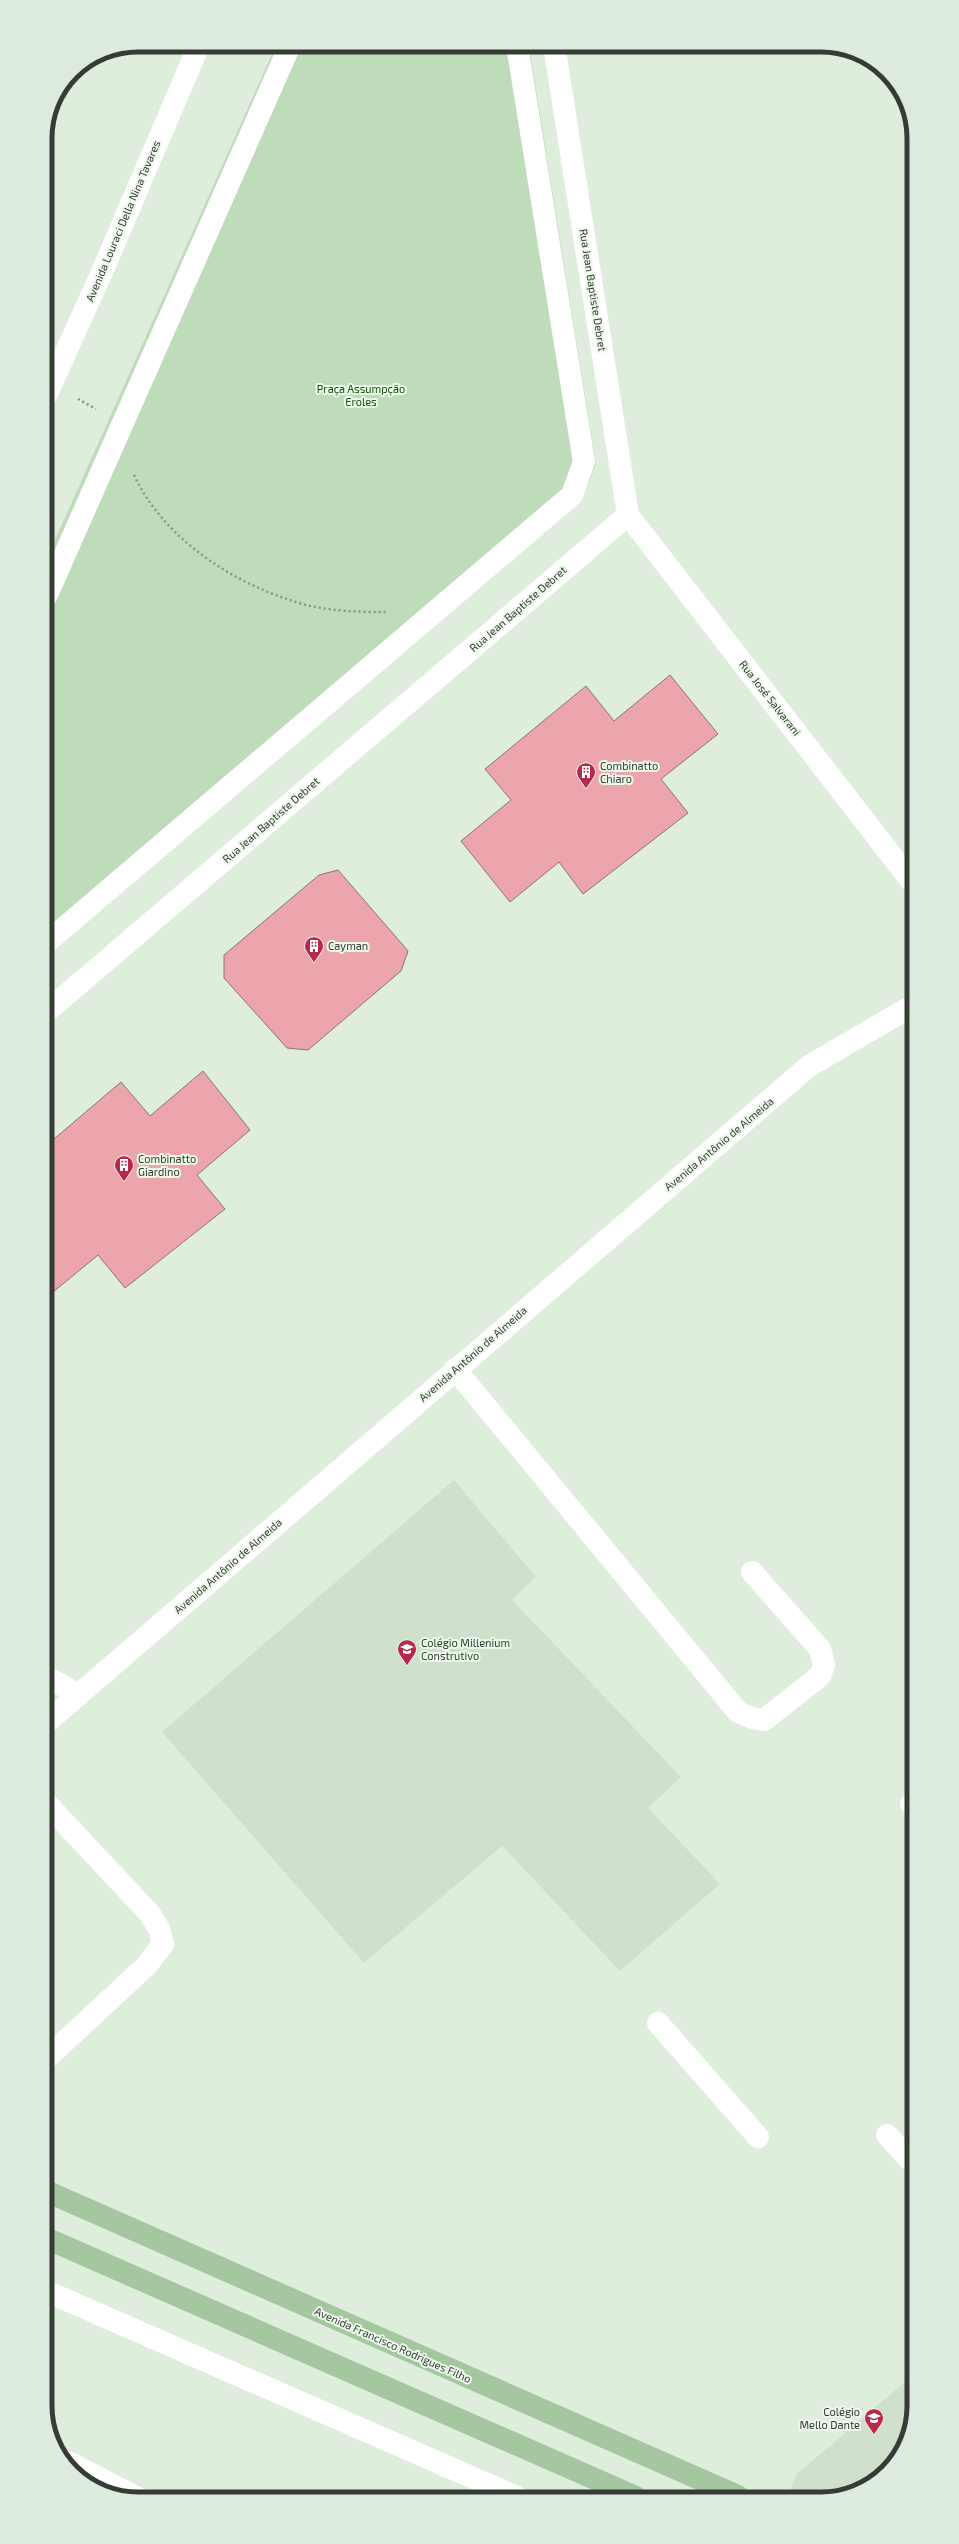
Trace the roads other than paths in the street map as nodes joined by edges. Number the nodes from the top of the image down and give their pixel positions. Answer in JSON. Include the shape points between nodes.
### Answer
{"nodes":[{"id":1,"x":196,"y":52,"type":"edge"},
{"id":2,"x":287,"y":52,"type":"edge"},
{"id":3,"x":518,"y":52,"type":"edge"},
{"id":4,"x":555,"y":52,"type":"edge"},
{"id":5,"x":52,"y":381,"type":"edge"},
{"id":6,"x":628,"y":515,"type":"junction"},
{"id":7,"x":52,"y":583,"type":"edge"},
{"id":8,"x":907,"y":876,"type":"edge"},
{"id":9,"x":52,"y":939,"type":"edge"},
{"id":10,"x":52,"y":1007,"type":"edge"},
{"id":11,"x":907,"y":1009,"type":"edge"},
{"id":12,"x":455,"y":1369,"type":"junction"},
{"id":13,"x":752,"y":1572,"type":"dead end"},
{"id":14,"x":52,"y":1680,"type":"edge"},
{"id":15,"x":79,"y":1695,"type":"junction"},
{"id":16,"x":52,"y":1718,"type":"edge"},
{"id":17,"x":52,"y":1809,"type":"edge"},
{"id":18,"x":658,"y":2023,"type":"dead end"},
{"id":19,"x":52,"y":2053,"type":"edge"},
{"id":20,"x":887,"y":2135,"type":"dead end"},
{"id":21,"x":758,"y":2137,"type":"dead end"},
{"id":22,"x":907,"y":2156,"type":"edge"},
{"id":23,"x":52,"y":2194,"type":"edge"},
{"id":24,"x":52,"y":2241,"type":"edge"},
{"id":25,"x":52,"y":2294,"type":"edge"},
{"id":26,"x":76,"y":2466,"type":"edge"},
{"id":27,"x":124,"y":2491,"type":"edge"},
{"id":28,"x":506,"y":2492,"type":"edge"},
{"id":29,"x":625,"y":2492,"type":"edge"},
{"id":30,"x":729,"y":2492,"type":"edge"}],
"edges":[{"from":1,"to":5,"type":"street","name":"Avenida Louraci Della Nina Tavares"},
{"from":2,"to":7,"type":"street"},
{"from":3,"to":9,"type":"street","via":[[584,462],[572,495]]},
{"from":4,"to":6,"type":"street","name":"Rua Jean Baptiste Debret"},
{"from":6,"to":8,"type":"street","name":"Rua José Salvarani"},
{"from":6,"to":10,"type":"street","name":"Rua Jean Baptiste Debret"},
{"from":11,"to":12,"type":"street","name":"Avenida Antônio de Almeida","via":[[809,1066]]},
{"from":12,"to":13,"type":"street","via":[[738,1712],[764,1720],[820,1676],[824,1665],[820,1649]]},
{"from":12,"to":15,"type":"street","name":"Avenida Antônio de Almeida"},
{"from":14,"to":15,"type":"street"},
{"from":15,"to":16,"type":"street","name":"Avenida Antônio de Almeida"},
{"from":17,"to":19,"type":"street","via":[[150,1914],[159,1929],[163,1944],[147,1965]]},
{"from":18,"to":21,"type":"street"},
{"from":20,"to":22,"type":"street"},
{"from":23,"to":30,"type":"main road","name":"Avenida Francisco Rodrigues Filho"},
{"from":24,"to":29,"type":"main road"},
{"from":25,"to":28,"type":"street"},
{"from":26,"to":27,"type":"street"}]}
